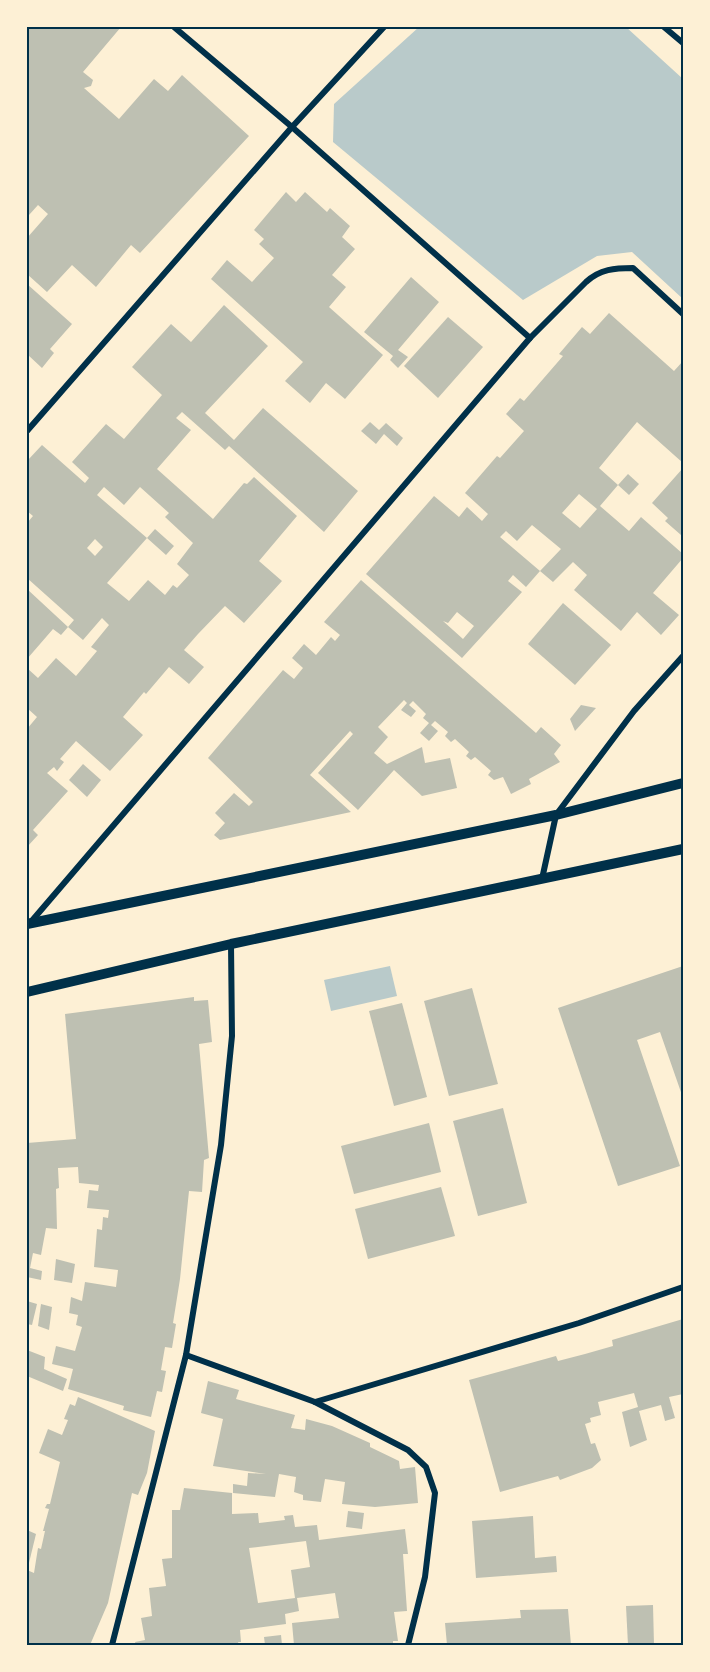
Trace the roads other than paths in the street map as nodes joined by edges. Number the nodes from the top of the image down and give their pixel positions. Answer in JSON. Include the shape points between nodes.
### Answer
{"nodes":[{"id":1,"x":174,"y":27,"type":"edge"},
{"id":2,"x":384,"y":27,"type":"edge"},
{"id":3,"x":664,"y":27,"type":"edge"},
{"id":4,"x":683,"y":43,"type":"edge"},
{"id":5,"x":292,"y":127,"type":"junction"},
{"id":6,"x":683,"y":314,"type":"edge"},
{"id":7,"x":530,"y":338,"type":"junction"},
{"id":8,"x":27,"y":431,"type":"edge"},
{"id":9,"x":683,"y":656,"type":"edge"},
{"id":10,"x":683,"y":783,"type":"edge"},
{"id":11,"x":556,"y":815,"type":"junction"},
{"id":12,"x":683,"y":849,"type":"edge"},
{"id":13,"x":541,"y":881,"type":"junction"},
{"id":14,"x":28,"y":923,"type":"edge"},
{"id":15,"x":231,"y":945,"type":"junction"},
{"id":16,"x":27,"y":992,"type":"edge"},
{"id":17,"x":683,"y":1287,"type":"edge"},
{"id":18,"x":186,"y":1355,"type":"junction"},
{"id":19,"x":315,"y":1402,"type":"junction"},
{"id":20,"x":112,"y":1645,"type":"edge"},
{"id":21,"x":408,"y":1645,"type":"edge"}],
"edges":[{"from":1,"to":5,"type":"street"},
{"from":2,"to":5,"type":"street"},
{"from":3,"to":4,"type":"street"},
{"from":5,"to":7,"type":"street"},
{"from":5,"to":8,"type":"street"},
{"from":6,"to":7,"type":"street","via":[[633,268],[615,268],[595,274]]},
{"from":7,"to":14,"type":"street"},
{"from":9,"to":11,"type":"street","via":[[634,711]]},
{"from":10,"to":11,"type":"street"},
{"from":11,"to":13,"type":"street"},
{"from":11,"to":14,"type":"street"},
{"from":12,"to":13,"type":"street"},
{"from":13,"to":15,"type":"street"},
{"from":15,"to":16,"type":"street"},
{"from":15,"to":18,"type":"street","via":[[232,1036],[222,1134]]},
{"from":17,"to":19,"type":"street","via":[[579,1323]]},
{"from":18,"to":19,"type":"street"},
{"from":18,"to":20,"type":"street"},
{"from":19,"to":21,"type":"street","via":[[408,1450],[426,1467],[435,1493],[425,1577]]}]}
